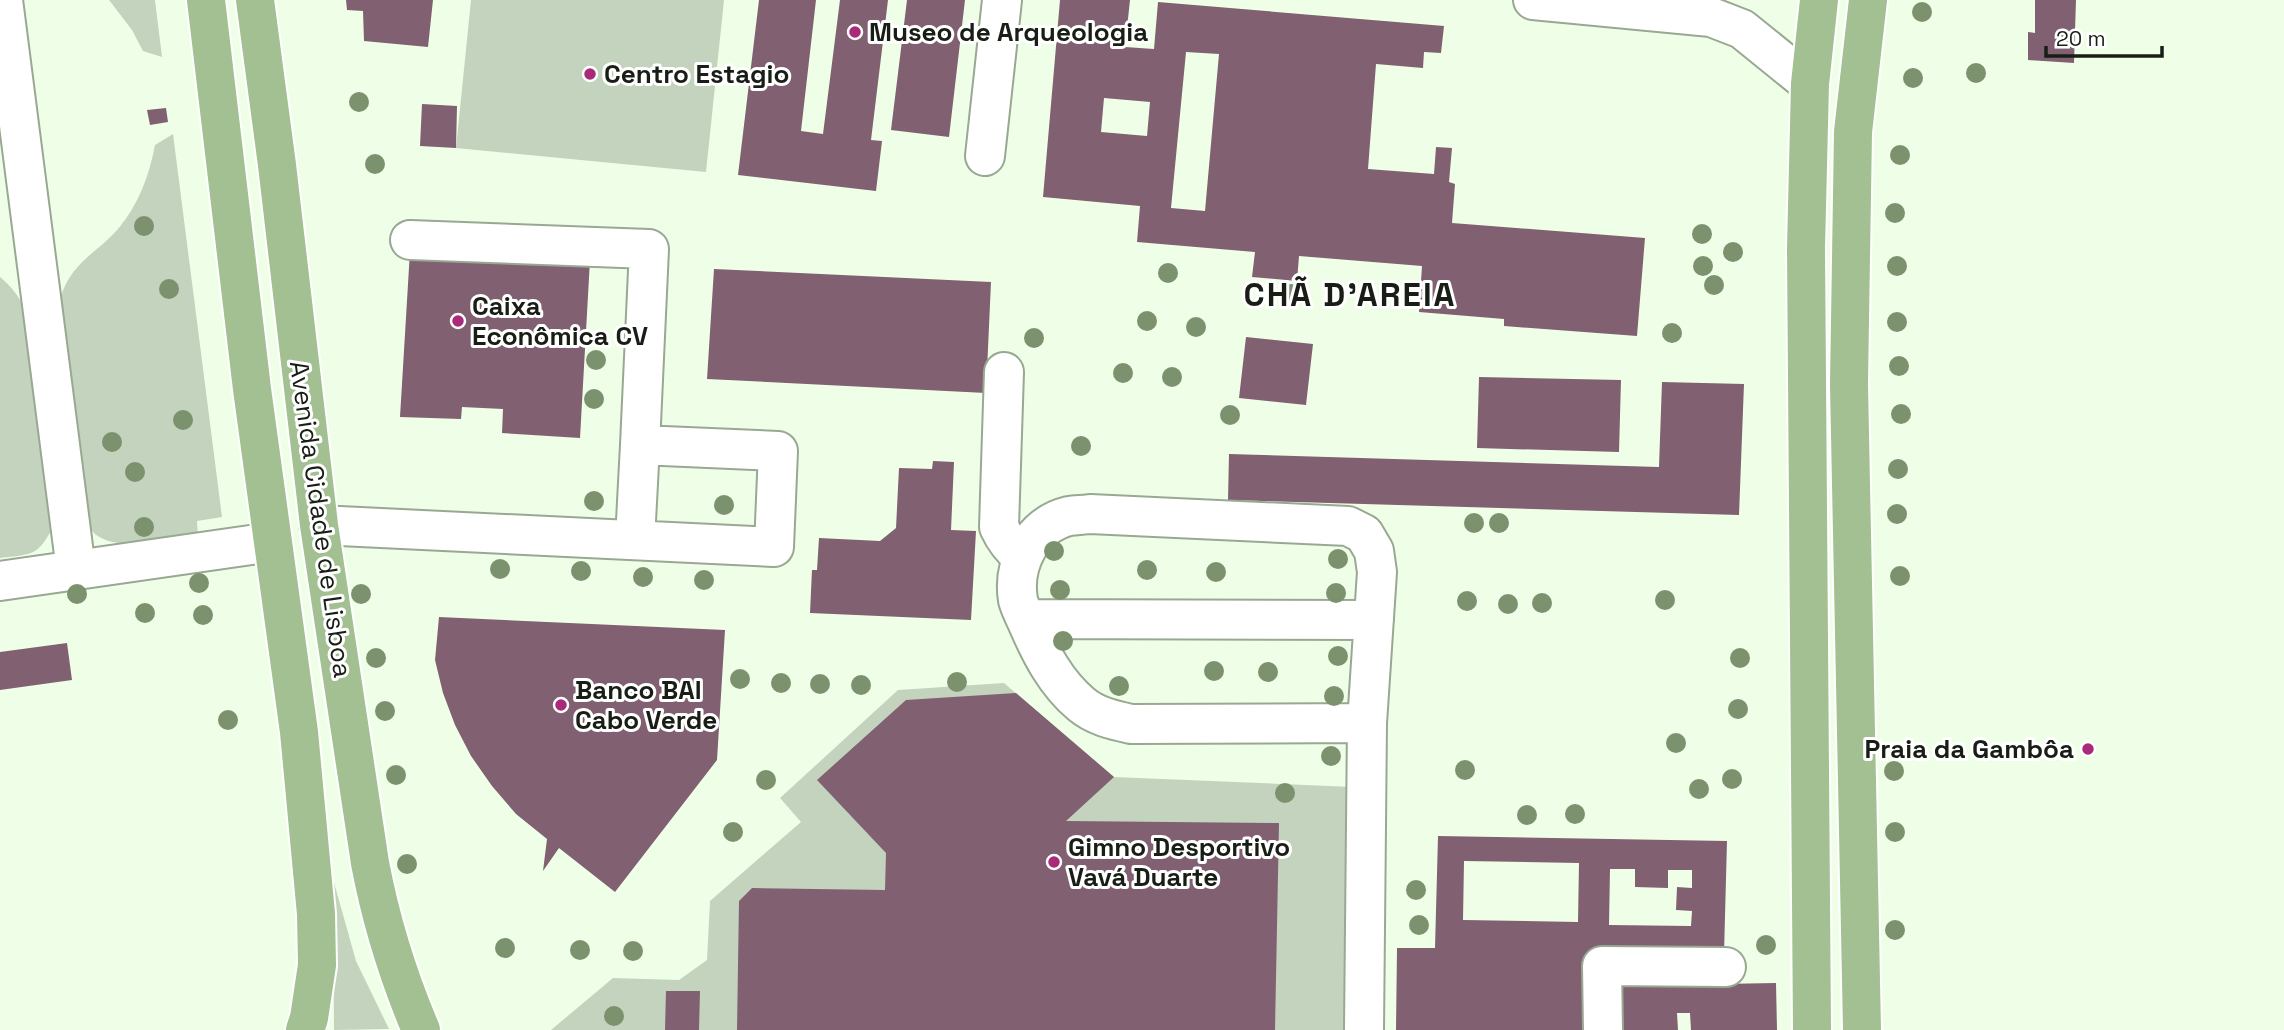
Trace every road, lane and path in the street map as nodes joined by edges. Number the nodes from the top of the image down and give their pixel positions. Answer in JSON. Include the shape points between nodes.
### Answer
{"nodes":[{"id":1,"x":3,"y":0,"type":"edge"},
{"id":2,"x":206,"y":0,"type":"edge"},
{"id":3,"x":256,"y":0,"type":"edge"},
{"id":4,"x":1002,"y":0,"type":"edge"},
{"id":5,"x":1533,"y":0,"type":"edge"},
{"id":6,"x":1819,"y":0,"type":"edge"},
{"id":7,"x":1868,"y":0,"type":"edge"},
{"id":8,"x":1810,"y":84,"type":"junction"},
{"id":9,"x":985,"y":156,"type":"dead end"},
{"id":10,"x":410,"y":240,"type":"dead end"},
{"id":11,"x":1004,"y":372,"type":"dead end"},
{"id":12,"x":640,"y":445,"type":"junction"},
{"id":13,"x":318,"y":525,"type":"junction"},
{"id":14,"x":635,"y":540,"type":"junction"},
{"id":15,"x":272,"y":542,"type":"junction"},
{"id":16,"x":1022,"y":557,"type":"junction"},
{"id":17,"x":76,"y":570,"type":"junction"},
{"id":18,"x":0,"y":581,"type":"edge"},
{"id":19,"x":1026,"y":619,"type":"junction"},
{"id":20,"x":1374,"y":621,"type":"junction"},
{"id":21,"x":1367,"y":723,"type":"junction"},
{"id":22,"x":1727,"y":967,"type":"dead end"},
{"id":23,"x":305,"y":1030,"type":"edge"},
{"id":24,"x":421,"y":1030,"type":"edge"},
{"id":25,"x":1364,"y":1030,"type":"edge"},
{"id":26,"x":1603,"y":1030,"type":"edge"},
{"id":27,"x":1812,"y":1030,"type":"edge"},
{"id":28,"x":1863,"y":1030,"type":"edge"}],
"edges":[{"from":1,"to":17,"type":"street"},
{"from":2,"to":15,"type":"main road","name":"Avenida Cidade de Lisboa"},
{"from":3,"to":13,"type":"main road","name":"Avenida Cidade de Lisboa"},
{"from":4,"to":9,"type":"street"},
{"from":5,"to":8,"type":"street","via":[[1712,17],[1742,29]]},
{"from":6,"to":8,"type":"main road"},
{"from":7,"to":28,"type":"main road","via":[[1853,132],[1850,384]]},
{"from":8,"to":27,"type":"main road","via":[[1806,248]]},
{"from":10,"to":12,"type":"street","via":[[649,248]]},
{"from":11,"to":16,"type":"street","via":[[999,527],[1004,540]]},
{"from":12,"to":14,"type":"street"},
{"from":12,"to":14,"type":"street","via":[[778,451],[774,547]]},
{"from":13,"to":14,"type":"street"},
{"from":13,"to":24,"type":"main road","name":"Avenida Cidade de Lisboa","via":[[370,863],[403,988]]},
{"from":15,"to":17,"type":"street"},
{"from":15,"to":23,"type":"main road","name":"Avenida Cidade de Lisboa","via":[[299,733],[316,914],[317,965]]},
{"from":16,"to":19,"type":"street","via":[[1018,601]]},
{"from":16,"to":20,"type":"street","via":[[1033,539],[1068,516],[1348,526],[1364,534],[1374,551]]},
{"from":17,"to":18,"type":"street"},
{"from":19,"to":20,"type":"street"},
{"from":19,"to":21,"type":"street","via":[[1049,667],[1065,688],[1083,706],[1105,718],[1131,724]]},
{"from":20,"to":21,"type":"street"},
{"from":21,"to":25,"type":"street"},
{"from":22,"to":26,"type":"street","via":[[1602,966]]}]}
